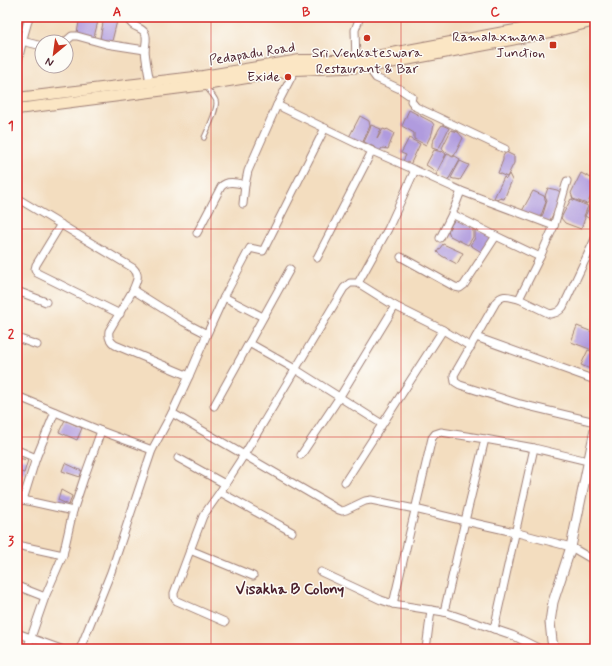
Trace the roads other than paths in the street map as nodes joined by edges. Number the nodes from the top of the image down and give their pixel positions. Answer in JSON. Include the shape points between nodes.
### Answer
{"nodes":[{"id":1,"x":29,"y":17,"type":"edge"},
{"id":2,"x":127,"y":17,"type":"edge"},
{"id":3,"x":360,"y":17,"type":"edge"},
{"id":4,"x":584,"y":17,"type":"edge"},
{"id":5,"x":590,"y":17,"type":"edge"},
{"id":6,"x":595,"y":21,"type":"edge"},
{"id":7,"x":21,"y":36,"type":"edge"},
{"id":8,"x":74,"y":36,"type":"edge"},
{"id":9,"x":34,"y":42,"type":"edge"},
{"id":10,"x":145,"y":50,"type":"junction"},
{"id":11,"x":356,"y":60,"type":"junction"},
{"id":12,"x":17,"y":65,"type":"edge"},
{"id":13,"x":368,"y":66,"type":"junction"},
{"id":14,"x":294,"y":70,"type":"junction"},
{"id":15,"x":150,"y":82,"type":"junction"},
{"id":16,"x":205,"y":85,"type":"junction"},
{"id":17,"x":17,"y":98,"type":"edge"},
{"id":18,"x":277,"y":105,"type":"junction"},
{"id":19,"x":17,"y":109,"type":"edge"},
{"id":20,"x":595,"y":122,"type":"edge"},
{"id":21,"x":325,"y":128,"type":"junction"},
{"id":22,"x":592,"y":128,"type":"dead end"},
{"id":23,"x":204,"y":138,"type":"dead end"},
{"id":24,"x":505,"y":149,"type":"dead end"},
{"id":25,"x":372,"y":151,"type":"junction"},
{"id":26,"x":415,"y":170,"type":"junction"},
{"id":27,"x":567,"y":181,"type":"dead end"},
{"id":28,"x":245,"y":184,"type":"junction"},
{"id":29,"x":461,"y":191,"type":"junction"},
{"id":30,"x":18,"y":201,"type":"edge"},
{"id":31,"x":243,"y":204,"type":"dead end"},
{"id":32,"x":452,"y":214,"type":"junction"},
{"id":33,"x":61,"y":224,"type":"junction"},
{"id":34,"x":554,"y":226,"type":"junction"},
{"id":35,"x":197,"y":233,"type":"dead end"},
{"id":36,"x":496,"y":236,"type":"junction"},
{"id":37,"x":440,"y":238,"type":"dead end"},
{"id":38,"x":595,"y":239,"type":"edge"},
{"id":39,"x":401,"y":257,"type":"dead end"},
{"id":40,"x":316,"y":258,"type":"dead end"},
{"id":41,"x":540,"y":258,"type":"junction"},
{"id":42,"x":290,"y":269,"type":"dead end"},
{"id":43,"x":358,"y":283,"type":"junction"},
{"id":44,"x":133,"y":290,"type":"junction"},
{"id":45,"x":17,"y":291,"type":"edge"},
{"id":46,"x":224,"y":297,"type":"junction"},
{"id":47,"x":518,"y":299,"type":"junction"},
{"id":48,"x":46,"y":302,"type":"dead end"},
{"id":49,"x":396,"y":306,"type":"junction"},
{"id":50,"x":120,"y":314,"type":"junction"},
{"id":51,"x":263,"y":317,"type":"junction"},
{"id":52,"x":443,"y":330,"type":"junction"},
{"id":53,"x":207,"y":334,"type":"junction"},
{"id":54,"x":476,"y":337,"type":"junction"},
{"id":55,"x":17,"y":338,"type":"edge"},
{"id":56,"x":249,"y":344,"type":"junction"},
{"id":57,"x":37,"y":345,"type":"dead end"},
{"id":58,"x":471,"y":347,"type":"junction"},
{"id":59,"x":295,"y":369,"type":"junction"},
{"id":60,"x":189,"y":376,"type":"junction"},
{"id":61,"x":595,"y":380,"type":"edge"},
{"id":62,"x":17,"y":396,"type":"edge"},
{"id":63,"x":338,"y":398,"type":"junction"},
{"id":64,"x":214,"y":406,"type":"dead end"},
{"id":65,"x":55,"y":412,"type":"junction"},
{"id":66,"x":172,"y":413,"type":"junction"},
{"id":67,"x":595,"y":422,"type":"edge"},
{"id":68,"x":382,"y":424,"type":"junction"},
{"id":69,"x":595,"y":430,"type":"edge"},
{"id":70,"x":101,"y":431,"type":"junction"},
{"id":71,"x":485,"y":439,"type":"junction"},
{"id":72,"x":534,"y":448,"type":"junction"},
{"id":73,"x":17,"y":450,"type":"edge"},
{"id":74,"x":152,"y":450,"type":"junction"},
{"id":75,"x":244,"y":455,"type":"junction"},
{"id":76,"x":301,"y":456,"type":"dead end"},
{"id":77,"x":36,"y":458,"type":"junction"},
{"id":78,"x":178,"y":458,"type":"dead end"},
{"id":79,"x":588,"y":461,"type":"junction"},
{"id":80,"x":345,"y":482,"type":"dead end"},
{"id":81,"x":225,"y":484,"type":"junction"},
{"id":82,"x":220,"y":492,"type":"junction"},
{"id":83,"x":20,"y":499,"type":"edge"},
{"id":84,"x":415,"y":509,"type":"junction"},
{"id":85,"x":73,"y":511,"type":"junction"},
{"id":86,"x":465,"y":521,"type":"junction"},
{"id":87,"x":292,"y":532,"type":"dead end"},
{"id":88,"x":514,"y":532,"type":"junction"},
{"id":89,"x":17,"y":545,"type":"edge"},
{"id":90,"x":571,"y":547,"type":"junction"},
{"id":91,"x":190,"y":550,"type":"junction"},
{"id":92,"x":63,"y":555,"type":"junction"},
{"id":93,"x":595,"y":561,"type":"edge"},
{"id":94,"x":321,"y":572,"type":"dead end"},
{"id":95,"x":253,"y":576,"type":"dead end"},
{"id":96,"x":17,"y":586,"type":"edge"},
{"id":97,"x":45,"y":597,"type":"junction"},
{"id":98,"x":393,"y":604,"type":"junction"},
{"id":99,"x":431,"y":610,"type":"junction"},
{"id":100,"x":444,"y":612,"type":"junction"},
{"id":101,"x":225,"y":622,"type":"dead end"},
{"id":102,"x":494,"y":629,"type":"junction"},
{"id":103,"x":17,"y":633,"type":"edge"},
{"id":104,"x":31,"y":638,"type":"junction"},
{"id":105,"x":27,"y":649,"type":"edge"},
{"id":106,"x":61,"y":649,"type":"edge"},
{"id":107,"x":80,"y":649,"type":"edge"},
{"id":108,"x":426,"y":649,"type":"edge"},
{"id":109,"x":540,"y":649,"type":"edge"},
{"id":110,"x":554,"y":649,"type":"edge"}],
"edges":[{"from":1,"to":7,"type":"street"},
{"from":2,"to":10,"type":"street","via":[[131,24],[146,34]]},
{"from":3,"to":11,"type":"street","via":[[355,30]]},
{"from":4,"to":11,"type":"main road","name":"Pedapadu Road"},
{"from":5,"to":6,"type":"street"},
{"from":6,"to":13,"type":"main road","name":"Pedapadu Road","via":[[491,44]]},
{"from":7,"to":9,"type":"street"},
{"from":7,"to":12,"type":"street"},
{"from":8,"to":10,"type":"street"},
{"from":10,"to":15,"type":"street"},
{"from":11,"to":15,"type":"main road","name":"Pedapadu Road","via":[[300,60]]},
{"from":13,"to":14,"type":"main road","name":"Pedapadu Road"},
{"from":13,"to":24,"type":"street","via":[[376,78],[412,97],[410,101],[416,107]]},
{"from":14,"to":16,"type":"main road","name":"Pedapadu Road"},
{"from":14,"to":18,"type":"street"},
{"from":15,"to":17,"type":"main road","name":"Pedapadu Road"},
{"from":16,"to":19,"type":"main road","name":"Pedapadu Road"},
{"from":16,"to":23,"type":"lane","via":[[217,102]]},
{"from":18,"to":21,"type":"street"},
{"from":18,"to":28,"type":"street"},
{"from":20,"to":22,"type":"lane"},
{"from":21,"to":25,"type":"street"},
{"from":21,"to":46,"type":"street","via":[[263,251],[250,248]]},
{"from":25,"to":26,"type":"street"},
{"from":25,"to":40,"type":"street"},
{"from":26,"to":29,"type":"street"},
{"from":26,"to":43,"type":"street","via":[[388,229]]},
{"from":27,"to":34,"type":"street"},
{"from":28,"to":31,"type":"street"},
{"from":28,"to":35,"type":"street","via":[[230,183],[221,187]]},
{"from":29,"to":32,"type":"street"},
{"from":29,"to":34,"type":"street"},
{"from":30,"to":33,"type":"street"},
{"from":32,"to":36,"type":"street"},
{"from":32,"to":37,"type":"street"},
{"from":33,"to":44,"type":"street","via":[[133,268],[138,277]]},
{"from":33,"to":50,"type":"street","via":[[36,265],[37,273]]},
{"from":34,"to":41,"type":"street"},
{"from":36,"to":39,"type":"street","via":[[460,288]]},
{"from":36,"to":41,"type":"street"},
{"from":38,"to":47,"type":"street","via":[[559,311],[550,314]]},
{"from":41,"to":47,"type":"street"},
{"from":42,"to":51,"type":"street"},
{"from":43,"to":49,"type":"street"},
{"from":43,"to":59,"type":"street","via":[[350,283],[344,288]]},
{"from":44,"to":50,"type":"street"},
{"from":44,"to":53,"type":"street"},
{"from":45,"to":48,"type":"street"},
{"from":46,"to":51,"type":"street"},
{"from":46,"to":53,"type":"street"},
{"from":47,"to":54,"type":"street","via":[[504,296],[499,298]]},
{"from":49,"to":52,"type":"street"},
{"from":49,"to":63,"type":"street"},
{"from":50,"to":60,"type":"street","via":[[110,332],[110,341]]},
{"from":51,"to":56,"type":"street"},
{"from":52,"to":58,"type":"street"},
{"from":52,"to":68,"type":"street"},
{"from":53,"to":60,"type":"street"},
{"from":54,"to":58,"type":"street"},
{"from":54,"to":61,"type":"street"},
{"from":55,"to":57,"type":"street"},
{"from":56,"to":59,"type":"street"},
{"from":56,"to":64,"type":"street"},
{"from":58,"to":67,"type":"street","via":[[454,375],[455,382],[520,404]]},
{"from":59,"to":63,"type":"street"},
{"from":59,"to":75,"type":"street"},
{"from":60,"to":66,"type":"street"},
{"from":62,"to":65,"type":"street"},
{"from":63,"to":68,"type":"street"},
{"from":63,"to":76,"type":"street"},
{"from":65,"to":70,"type":"street"},
{"from":65,"to":77,"type":"street"},
{"from":66,"to":74,"type":"street"},
{"from":66,"to":75,"type":"street"},
{"from":68,"to":80,"type":"street"},
{"from":69,"to":79,"type":"street"},
{"from":70,"to":74,"type":"street"},
{"from":70,"to":85,"type":"street"},
{"from":71,"to":72,"type":"street"},
{"from":71,"to":84,"type":"street","via":[[441,432],[435,434]]},
{"from":71,"to":86,"type":"street"},
{"from":72,"to":79,"type":"street"},
{"from":72,"to":88,"type":"street"},
{"from":73,"to":77,"type":"street"},
{"from":74,"to":107,"type":"street","via":[[111,572]]},
{"from":75,"to":81,"type":"street"},
{"from":75,"to":84,"type":"street","via":[[342,511],[371,500]]},
{"from":77,"to":83,"type":"street"},
{"from":78,"to":81,"type":"street"},
{"from":79,"to":90,"type":"street"},
{"from":81,"to":82,"type":"street"},
{"from":82,"to":87,"type":"street"},
{"from":82,"to":91,"type":"street","via":[[203,516]]},
{"from":83,"to":85,"type":"street"},
{"from":84,"to":86,"type":"street"},
{"from":84,"to":98,"type":"street"},
{"from":85,"to":92,"type":"street"},
{"from":86,"to":88,"type":"street"},
{"from":86,"to":100,"type":"street"},
{"from":88,"to":90,"type":"street"},
{"from":88,"to":102,"type":"street"},
{"from":89,"to":92,"type":"street"},
{"from":90,"to":93,"type":"street"},
{"from":90,"to":110,"type":"street","via":[[553,602],[550,622]]},
{"from":91,"to":95,"type":"street"},
{"from":91,"to":101,"type":"street","via":[[174,592],[175,599]]},
{"from":92,"to":97,"type":"street"},
{"from":94,"to":98,"type":"street"},
{"from":96,"to":97,"type":"street"},
{"from":97,"to":104,"type":"street"},
{"from":98,"to":99,"type":"street"},
{"from":99,"to":100,"type":"street"},
{"from":99,"to":108,"type":"street"},
{"from":100,"to":102,"type":"street"},
{"from":102,"to":109,"type":"street"},
{"from":103,"to":104,"type":"street"},
{"from":104,"to":105,"type":"street"},
{"from":104,"to":106,"type":"street"}]}
